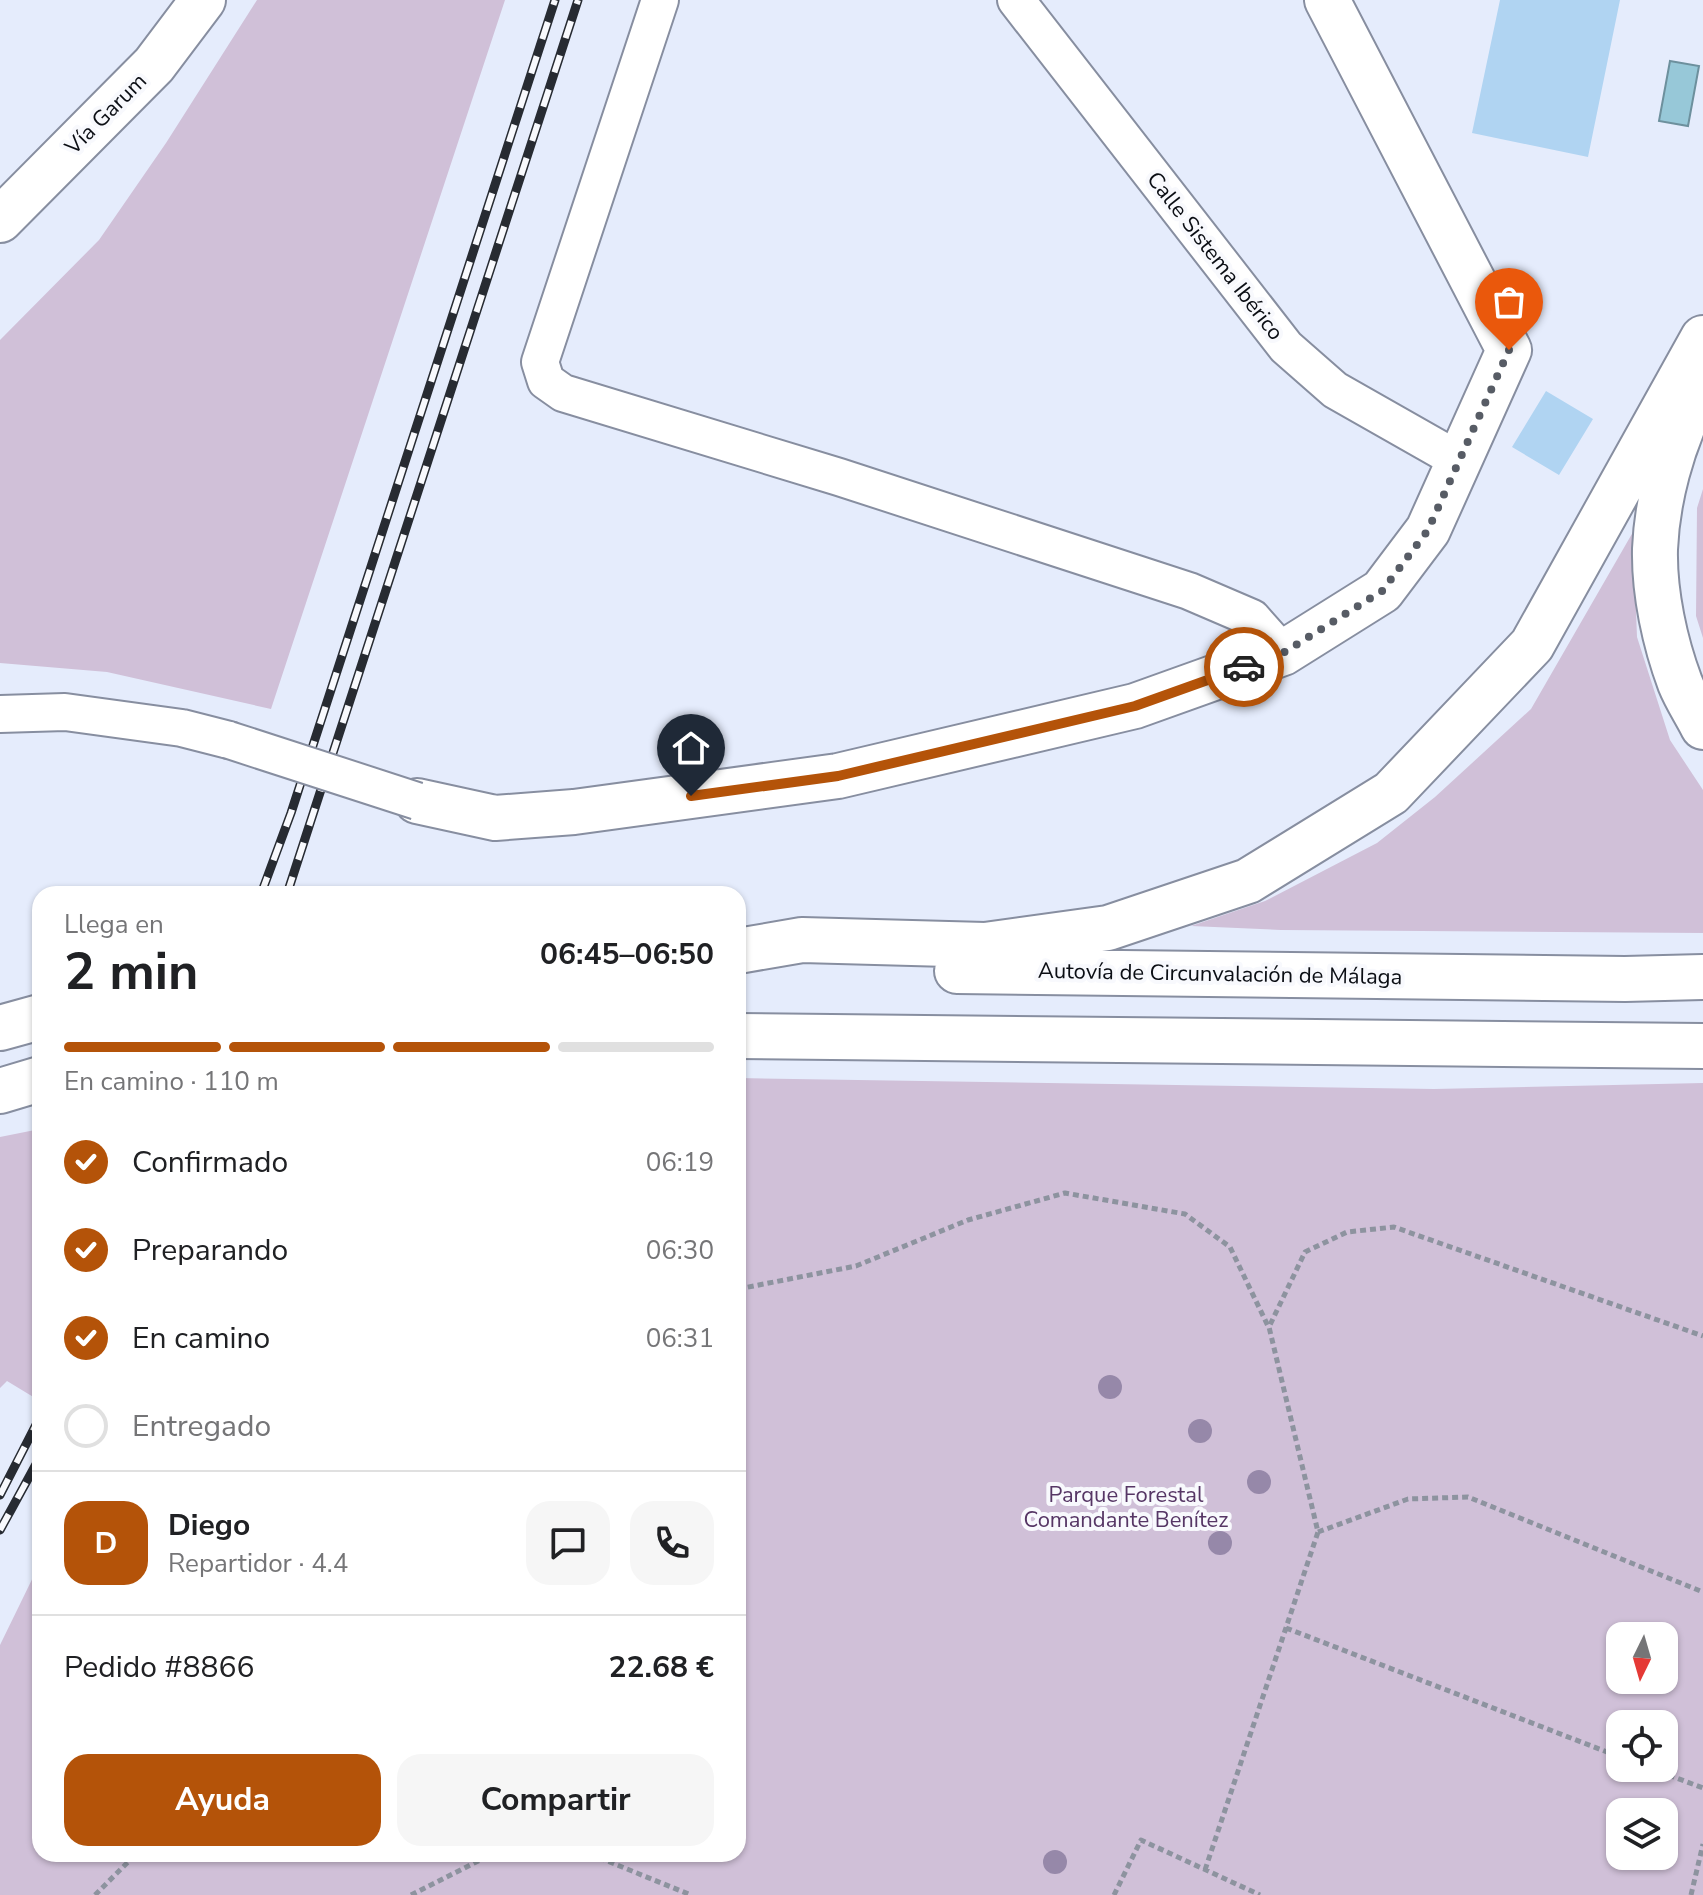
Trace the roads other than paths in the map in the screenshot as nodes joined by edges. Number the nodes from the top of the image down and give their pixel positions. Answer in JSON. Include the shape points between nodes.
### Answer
{"nodes":[{"id":1,"x":203,"y":0,"type":"edge"},
{"id":2,"x":660,"y":0,"type":"edge"},
{"id":3,"x":1016,"y":0,"type":"edge"},
{"id":4,"x":1327,"y":0,"type":"edge"},
{"id":5,"x":0,"y":220,"type":"edge"},
{"id":6,"x":1703,"y":338,"type":"edge"},
{"id":7,"x":1703,"y":385,"type":"edge"},
{"id":8,"x":1460,"y":461,"type":"junction"},
{"id":9,"x":1283,"y":653,"type":"junction"},
{"id":10,"x":0,"y":714,"type":"edge"},
{"id":11,"x":1703,"y":727,"type":"edge"},
{"id":12,"x":417,"y":801,"type":"joint"},
{"id":13,"x":746,"y":950,"type":"edge"},
{"id":14,"x":746,"y":962,"type":"edge"},
{"id":15,"x":1703,"y":977,"type":"edge"},
{"id":16,"x":32,"y":1019,"type":"edge"},
{"id":17,"x":0,"y":1028,"type":"edge"},
{"id":18,"x":746,"y":1036,"type":"edge"},
{"id":19,"x":1703,"y":1046,"type":"edge"},
{"id":20,"x":32,"y":1081,"type":"edge"},
{"id":21,"x":0,"y":1091,"type":"edge"}],
"edges":[{"from":1,"to":5,"type":"main road","name":"Vía Garum","via":[[154,65]]},
{"from":2,"to":9,"type":"street","via":[[540,362],[546,381],[563,393],[1189,591],[1252,618]]},
{"from":3,"to":8,"type":"street","name":"Calle Sistema Ibérico","via":[[1286,347],[1335,390]]},
{"from":4,"to":8,"type":"main road","via":[[1509,350]]},
{"from":6,"to":13,"type":"main road","via":[[1532,645],[1391,793],[1248,881],[1108,928],[985,945],[802,940]]},
{"from":7,"to":11,"type":"main road","via":[[1686,417],[1664,484],[1655,550],[1662,615],[1681,684]]},
{"from":8,"to":9,"type":"main road","via":[[1428,530],[1382,591]]},
{"from":9,"to":12,"type":"main road","via":[[1135,706],[838,776],[495,818]]},
{"from":10,"to":12,"type":"street","bridge":true,"via":[[65,712],[182,728]]},
{"from":14,"to":15,"type":"main road","name":"Autovía de Circunvalación de Málaga","via":[[789,969]]},
{"from":16,"to":17,"type":"main road"},
{"from":18,"to":19,"type":"main road"},
{"from":20,"to":21,"type":"main road"}]}
